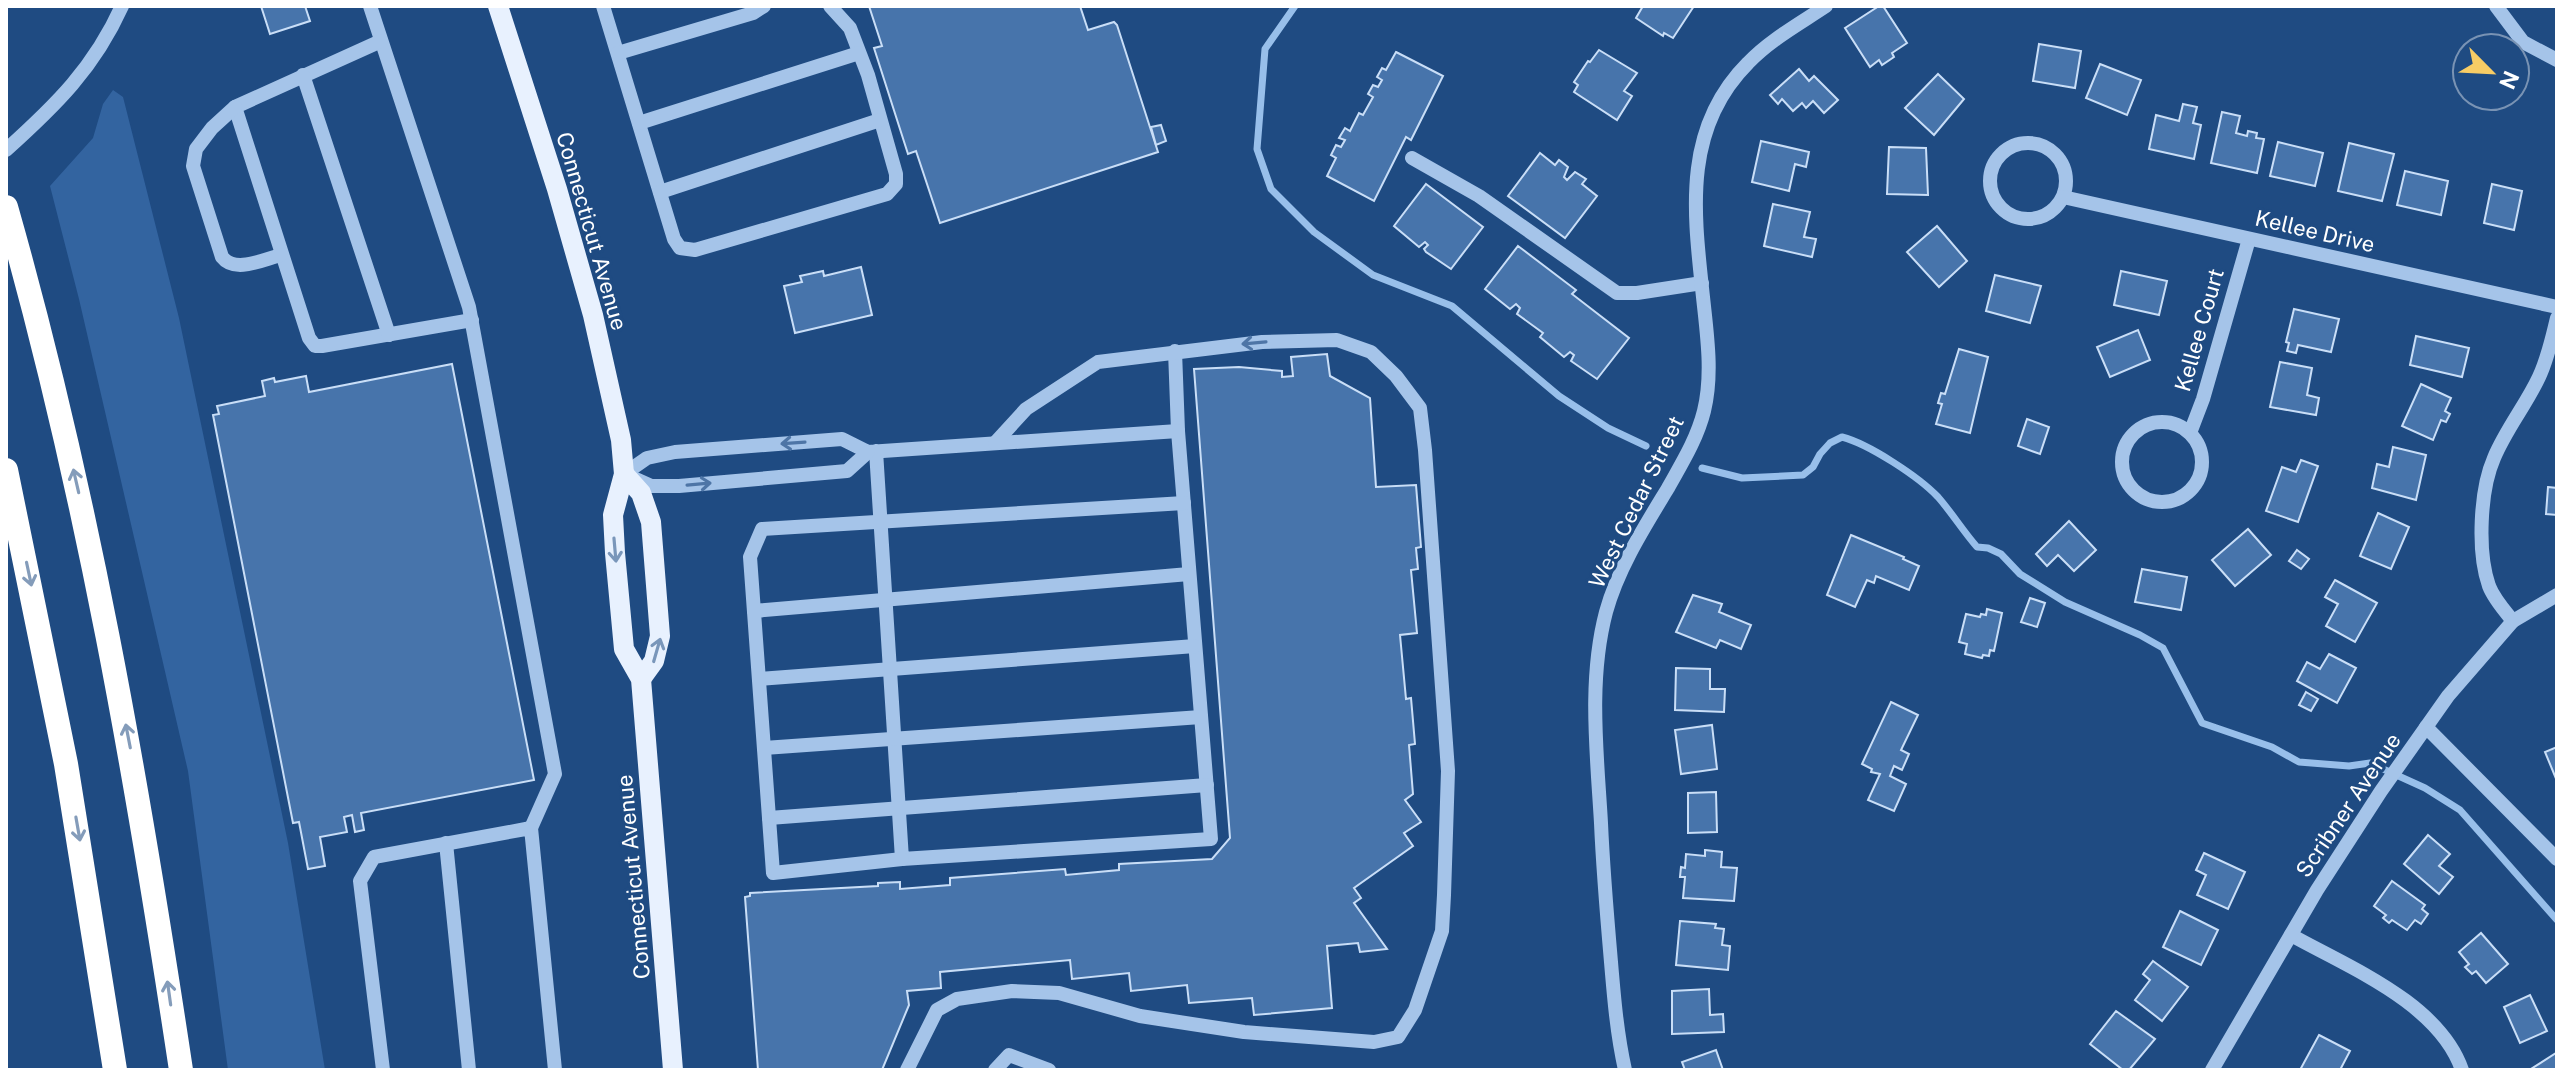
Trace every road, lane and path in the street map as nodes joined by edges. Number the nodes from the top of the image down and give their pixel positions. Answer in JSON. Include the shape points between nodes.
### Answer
{"nodes":[{"id":1,"x":122,"y":6,"type":"edge"},
{"id":2,"x":370,"y":6,"type":"edge"},
{"id":3,"x":498,"y":6,"type":"edge"},
{"id":4,"x":603,"y":6,"type":"edge"},
{"id":5,"x":764,"y":6,"type":"edge"},
{"id":6,"x":830,"y":6,"type":"edge"},
{"id":7,"x":1826,"y":6,"type":"edge"},
{"id":8,"x":2496,"y":6,"type":"edge"},
{"id":9,"x":381,"y":41,"type":"junction"},
{"id":10,"x":618,"y":53,"type":"junction"},
{"id":11,"x":859,"y":53,"type":"junction"},
{"id":12,"x":2557,"y":60,"type":"edge"},
{"id":13,"x":303,"y":75,"type":"junction"},
{"id":14,"x":235,"y":107,"type":"junction"},
{"id":15,"x":880,"y":120,"type":"junction"},
{"id":16,"x":639,"y":123,"type":"junction"},
{"id":17,"x":6,"y":150,"type":"edge"},
{"id":18,"x":1412,"y":158,"type":"dead end"},
{"id":19,"x":660,"y":192,"type":"junction"},
{"id":20,"x":2063,"y":197,"type":"junction"},
{"id":21,"x":6,"y":207,"type":"edge"},
{"id":22,"x":2249,"y":239,"type":"junction"},
{"id":23,"x":281,"y":255,"type":"junction"},
{"id":24,"x":1702,"y":283,"type":"junction"},
{"id":25,"x":2557,"y":307,"type":"edge"},
{"id":26,"x":2557,"y":318,"type":"edge"},
{"id":27,"x":472,"y":320,"type":"junction"},
{"id":28,"x":389,"y":335,"type":"junction"},
{"id":29,"x":1183,"y":351,"type":"junction"},
{"id":30,"x":1178,"y":431,"type":"junction"},
{"id":31,"x":2190,"y":433,"type":"junction"},
{"id":32,"x":995,"y":443,"type":"junction"},
{"id":33,"x":872,"y":452,"type":"junction"},
{"id":34,"x":6,"y":470,"type":"edge"},
{"id":35,"x":624,"y":474,"type":"junction"},
{"id":36,"x":1184,"y":503,"type":"junction"},
{"id":37,"x":881,"y":522,"type":"junction"},
{"id":38,"x":1189,"y":574,"type":"junction"},
{"id":39,"x":2557,"y":595,"type":"edge"},
{"id":40,"x":886,"y":599,"type":"junction"},
{"id":41,"x":754,"y":611,"type":"junction"},
{"id":42,"x":2513,"y":621,"type":"junction"},
{"id":43,"x":1195,"y":646,"type":"junction"},
{"id":44,"x":890,"y":669,"type":"junction"},
{"id":45,"x":641,"y":679,"type":"junction"},
{"id":46,"x":759,"y":679,"type":"junction"},
{"id":47,"x":1201,"y":717,"type":"junction"},
{"id":48,"x":2426,"y":727,"type":"junction"},
{"id":49,"x":895,"y":739,"type":"junction"},
{"id":50,"x":764,"y":748,"type":"junction"},
{"id":51,"x":1207,"y":785,"type":"junction"},
{"id":52,"x":899,"y":808,"type":"junction"},
{"id":53,"x":769,"y":818,"type":"junction"},
{"id":54,"x":531,"y":828,"type":"junction"},
{"id":55,"x":446,"y":843,"type":"junction"},
{"id":56,"x":2554,"y":852,"type":"edge"},
{"id":57,"x":902,"y":859,"type":"junction"},
{"id":58,"x":2291,"y":935,"type":"junction"},
{"id":59,"x":115,"y":1070,"type":"edge"},
{"id":60,"x":181,"y":1070,"type":"edge"},
{"id":61,"x":383,"y":1070,"type":"edge"},
{"id":62,"x":469,"y":1070,"type":"edge"},
{"id":63,"x":555,"y":1070,"type":"edge"},
{"id":64,"x":673,"y":1070,"type":"edge"},
{"id":65,"x":907,"y":1070,"type":"edge"},
{"id":66,"x":995,"y":1070,"type":"edge"},
{"id":67,"x":1049,"y":1070,"type":"edge"},
{"id":68,"x":1625,"y":1070,"type":"edge"},
{"id":69,"x":2212,"y":1070,"type":"edge"},
{"id":70,"x":2462,"y":1070,"type":"edge"}],
"edges":[{"from":1,"to":17,"type":"street","via":[[90,65]]},
{"from":2,"to":9,"type":"street"},
{"from":3,"to":35,"type":"main road","name":"Connecticut Avenue","via":[[593,315]]},
{"from":4,"to":10,"type":"street"},
{"from":5,"to":10,"type":"street"},
{"from":6,"to":11,"type":"street","via":[[850,28]]},
{"from":7,"to":24,"type":"street","name":"West Cedar Street","via":[[1746,64],[1707,126],[1694,192]]},
{"from":8,"to":12,"type":"street","via":[[2523,42]]},
{"from":9,"to":13,"type":"street"},
{"from":9,"to":27,"type":"street"},
{"from":10,"to":16,"type":"street"},
{"from":11,"to":15,"type":"street"},
{"from":11,"to":16,"type":"street"},
{"from":13,"to":14,"type":"street"},
{"from":13,"to":28,"type":"street"},
{"from":14,"to":23,"type":"street"},
{"from":14,"to":23,"type":"street","via":[[196,149],[193,166],[227,263],[235,266]]},
{"from":15,"to":19,"type":"street"},
{"from":15,"to":19,"type":"street","via":[[896,174],[896,184],[887,194],[695,250],[680,248],[674,239]]},
{"from":16,"to":19,"type":"street"},
{"from":18,"to":24,"type":"street","via":[[1479,196],[1617,293]]},
{"from":20,"to":20,"type":"street","via":[[2066,172],[2061,160],[2041,144],[2016,144],[1996,159],[1990,171],[1992,196],[1999,207],[2021,219],[2046,215]]},
{"from":20,"to":22,"type":"street","name":"Kellee Drive"},
{"from":60,"to":21,"type":"highway","one_way":true,"via":[[102,601]]},
{"from":22,"to":25,"type":"street","name":"Kellee Drive"},
{"from":22,"to":31,"type":"street","name":"Kellee Court"},
{"from":23,"to":28,"type":"street","via":[[315,346]]},
{"from":24,"to":68,"type":"street","name":"West Cedar Street","via":[[1709,380],[1704,411],[1687,455],[1618,581],[1596,674],[1603,877]]},
{"from":26,"to":42,"type":"street","via":[[2540,377],[2501,442],[2486,483],[2485,567],[2496,600]]},
{"from":27,"to":28,"type":"street"},
{"from":27,"to":54,"type":"street","via":[[555,774]]},
{"from":29,"to":30,"type":"street"},
{"from":29,"to":32,"type":"street","via":[[1098,362],[1026,409]]},
{"from":65,"to":29,"type":"street","one_way":true,"via":[[937,1010],[957,999],[1012,991],[1059,993],[1140,1016],[1244,1032],[1374,1042],[1398,1037],[1415,1010],[1442,931],[1448,771],[1420,408],[1371,352],[1337,340]]},
{"from":30,"to":32,"type":"street"},
{"from":30,"to":36,"type":"street"},
{"from":31,"to":31,"type":"street","via":[[2202,458],[2195,485],[2185,495],[2159,503],[2134,491],[2121,467],[2128,440],[2151,423],[2178,425]]},
{"from":32,"to":33,"type":"street"},
{"from":33,"to":35,"type":"street","one_way":true,"via":[[842,439],[675,452],[647,458]]},
{"from":35,"to":33,"type":"street","one_way":true,"via":[[651,486],[679,486],[847,471]]},
{"from":33,"to":37,"type":"street"},
{"from":34,"to":59,"type":"highway","one_way":true,"via":[[66,764]]},
{"from":35,"to":45,"type":"main road","name":"Connecticut Avenue","one_way":true,"via":[[613,529],[624,649]]},
{"from":45,"to":35,"type":"main road","name":"Connecticut Avenue","one_way":true,"via":[[654,661],[660,636],[651,522],[641,493]]},
{"from":36,"to":37,"type":"street"},
{"from":36,"to":38,"type":"street"},
{"from":37,"to":40,"type":"street"},
{"from":37,"to":41,"type":"street","via":[[762,529],[750,557]]},
{"from":38,"to":40,"type":"street"},
{"from":38,"to":43,"type":"street"},
{"from":39,"to":42,"type":"street","name":"Scribner Avenue"},
{"from":40,"to":41,"type":"street"},
{"from":40,"to":44,"type":"street"},
{"from":41,"to":46,"type":"street"},
{"from":42,"to":48,"type":"street","name":"Scribner Avenue"},
{"from":43,"to":44,"type":"street"},
{"from":43,"to":47,"type":"street"},
{"from":44,"to":46,"type":"street"},
{"from":44,"to":49,"type":"street"},
{"from":45,"to":64,"type":"main road","name":"Connecticut Avenue"},
{"from":46,"to":50,"type":"street"},
{"from":47,"to":49,"type":"street"},
{"from":47,"to":51,"type":"street"},
{"from":48,"to":56,"type":"street"},
{"from":48,"to":58,"type":"street","name":"Scribner Avenue"},
{"from":49,"to":50,"type":"street"},
{"from":49,"to":52,"type":"street"},
{"from":50,"to":53,"type":"street"},
{"from":51,"to":52,"type":"street"},
{"from":51,"to":57,"type":"street","via":[[1211,839]]},
{"from":52,"to":53,"type":"street"},
{"from":52,"to":57,"type":"street"},
{"from":53,"to":57,"type":"street","via":[[773,873]]},
{"from":54,"to":55,"type":"street"},
{"from":54,"to":63,"type":"street"},
{"from":55,"to":61,"type":"street","via":[[374,857],[360,881]]},
{"from":55,"to":62,"type":"street"},
{"from":58,"to":69,"type":"street","name":"Scribner Avenue"},
{"from":58,"to":70,"type":"street","via":[[2418,1010],[2452,1048]]},
{"from":66,"to":67,"type":"street","via":[[1009,1055]]}]}
